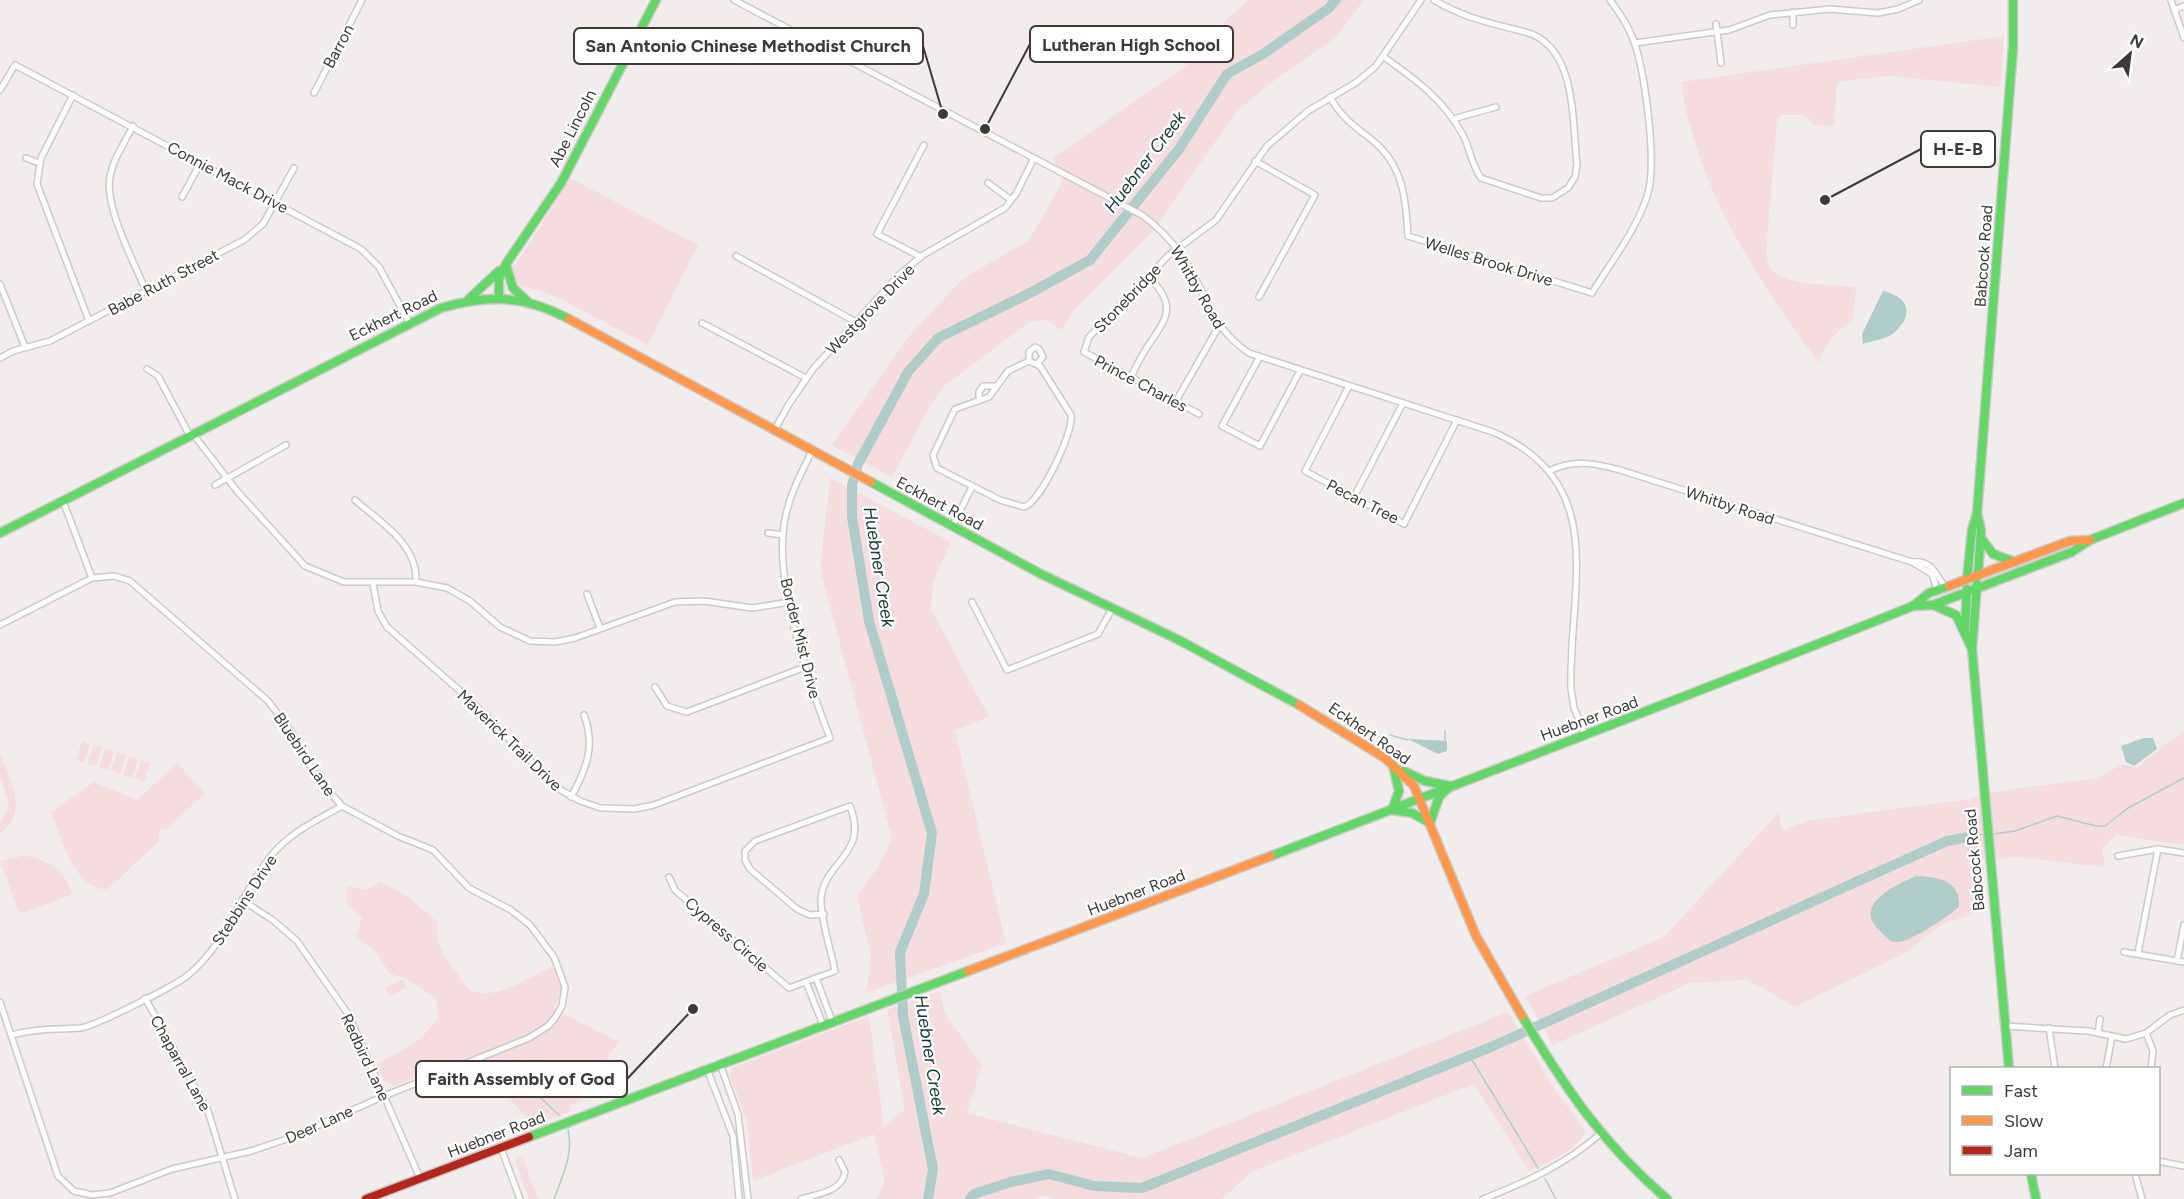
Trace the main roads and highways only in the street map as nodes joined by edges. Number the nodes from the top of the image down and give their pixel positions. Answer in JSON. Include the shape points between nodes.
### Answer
{"nodes":[{"id":1,"x":656,"y":0,"type":"edge"},
{"id":2,"x":2013,"y":0,"type":"edge"},
{"id":3,"x":506,"y":264,"type":"junction"},
{"id":4,"x":499,"y":298,"type":"junction"},
{"id":5,"x":468,"y":300,"type":"junction"},
{"id":6,"x":527,"y":301,"type":"junction"},
{"id":7,"x":2184,"y":503,"type":"edge"},
{"id":8,"x":1977,"y":514,"type":"junction"},
{"id":9,"x":0,"y":533,"type":"edge"},
{"id":10,"x":1981,"y":538,"type":"junction"},
{"id":11,"x":2090,"y":540,"type":"junction"},
{"id":12,"x":2014,"y":562,"type":"junction"},
{"id":13,"x":1978,"y":576,"type":"junction"},
{"id":14,"x":1967,"y":579,"type":"junction"},
{"id":15,"x":1977,"y":588,"type":"junction"},
{"id":16,"x":1967,"y":592,"type":"junction"},
{"id":17,"x":1933,"y":604,"type":"junction"},
{"id":18,"x":1913,"y":606,"type":"junction"},
{"id":19,"x":1965,"y":634,"type":"junction"},
{"id":20,"x":1971,"y":649,"type":"junction"},
{"id":21,"x":1393,"y":765,"type":"junction"},
{"id":22,"x":1450,"y":786,"type":"junction"},
{"id":23,"x":1420,"y":799,"type":"junction"},
{"id":24,"x":1392,"y":810,"type":"junction"},
{"id":25,"x":1430,"y":822,"type":"junction"},
{"id":26,"x":2009,"y":1067,"type":"edge"},
{"id":27,"x":2031,"y":1175,"type":"edge"},
{"id":28,"x":373,"y":1198,"type":"edge"},
{"id":29,"x":1667,"y":1199,"type":"edge"},
{"id":30,"x":2036,"y":1199,"type":"edge"}],
"edges":[{"from":1,"to":3,"type":"main road","name":"Abe Lincoln","via":[[561,183]]},
{"from":2,"to":8,"type":"main road","name":"Babcock Road","via":[[1998,264]]},
{"from":3,"to":4,"type":"main road","name":"Abe Lincoln"},
{"from":3,"to":5,"type":"main road"},
{"from":3,"to":6,"type":"main road","via":[[513,288]]},
{"from":4,"to":5,"type":"main road","name":"Eckhert Road"},
{"from":4,"to":6,"type":"main road","name":"Eckhert Road"},
{"from":5,"to":9,"type":"main road","name":"Eckhert Road","via":[[409,322]]},
{"from":6,"to":21,"type":"main road","name":"Eckhert Road","via":[[562,314],[952,527],[1177,639],[1320,716]]},
{"from":7,"to":11,"type":"main road","name":"Huebner Road"},
{"from":8,"to":10,"type":"main road","name":"Babcock Road"},
{"from":8,"to":14,"type":"main road","name":"Babcock Road"},
{"from":10,"to":12,"type":"main road","via":[[1993,554]]},
{"from":10,"to":13,"type":"main road","name":"Babcock Road"},
{"from":11,"to":12,"type":"main road","name":"Huebner Road","via":[[2070,541]]},
{"from":11,"to":15,"type":"main road","name":"Huebner Road","via":[[2072,552]]},
{"from":12,"to":13,"type":"main road","name":"Huebner Road"},
{"from":13,"to":14,"type":"main road","name":"Huebner Road"},
{"from":13,"to":15,"type":"main road","name":"Babcock Road"},
{"from":14,"to":16,"type":"main road","name":"Babcock Road"},
{"from":14,"to":18,"type":"main road","name":"Huebner Road"},
{"from":15,"to":16,"type":"main road","name":"Huebner Road"},
{"from":15,"to":20,"type":"main road","name":"Babcock Road"},
{"from":16,"to":17,"type":"main road","name":"Huebner Road"},
{"from":16,"to":19,"type":"main road","name":"Babcock Road"},
{"from":17,"to":18,"type":"main road","name":"Huebner Road"},
{"from":17,"to":19,"type":"main road","via":[[1956,615]]},
{"from":18,"to":22,"type":"main road","name":"Huebner Road","via":[[1660,708]]},
{"from":19,"to":20,"type":"main road","name":"Babcock Road"},
{"from":20,"to":26,"type":"main road","name":"Babcock Road"},
{"from":21,"to":22,"type":"main road","via":[[1425,781]]},
{"from":21,"to":23,"type":"main road","name":"Eckhert Road","via":[[1414,786]]},
{"from":21,"to":24,"type":"main road","via":[[1399,792]]},
{"from":22,"to":23,"type":"main road","name":"Huebner Road"},
{"from":22,"to":25,"type":"main road","via":[[1439,798]]},
{"from":23,"to":24,"type":"main road","name":"Huebner Road"},
{"from":23,"to":25,"type":"main road","name":"Eckhert Road"},
{"from":24,"to":25,"type":"main road","via":[[1412,813]]},
{"from":24,"to":28,"type":"main road","name":"Huebner Road"},
{"from":25,"to":29,"type":"main road","name":"Eckhert Road","via":[[1472,927],[1565,1087],[1600,1134]]},
{"from":27,"to":30,"type":"main road"}]}
